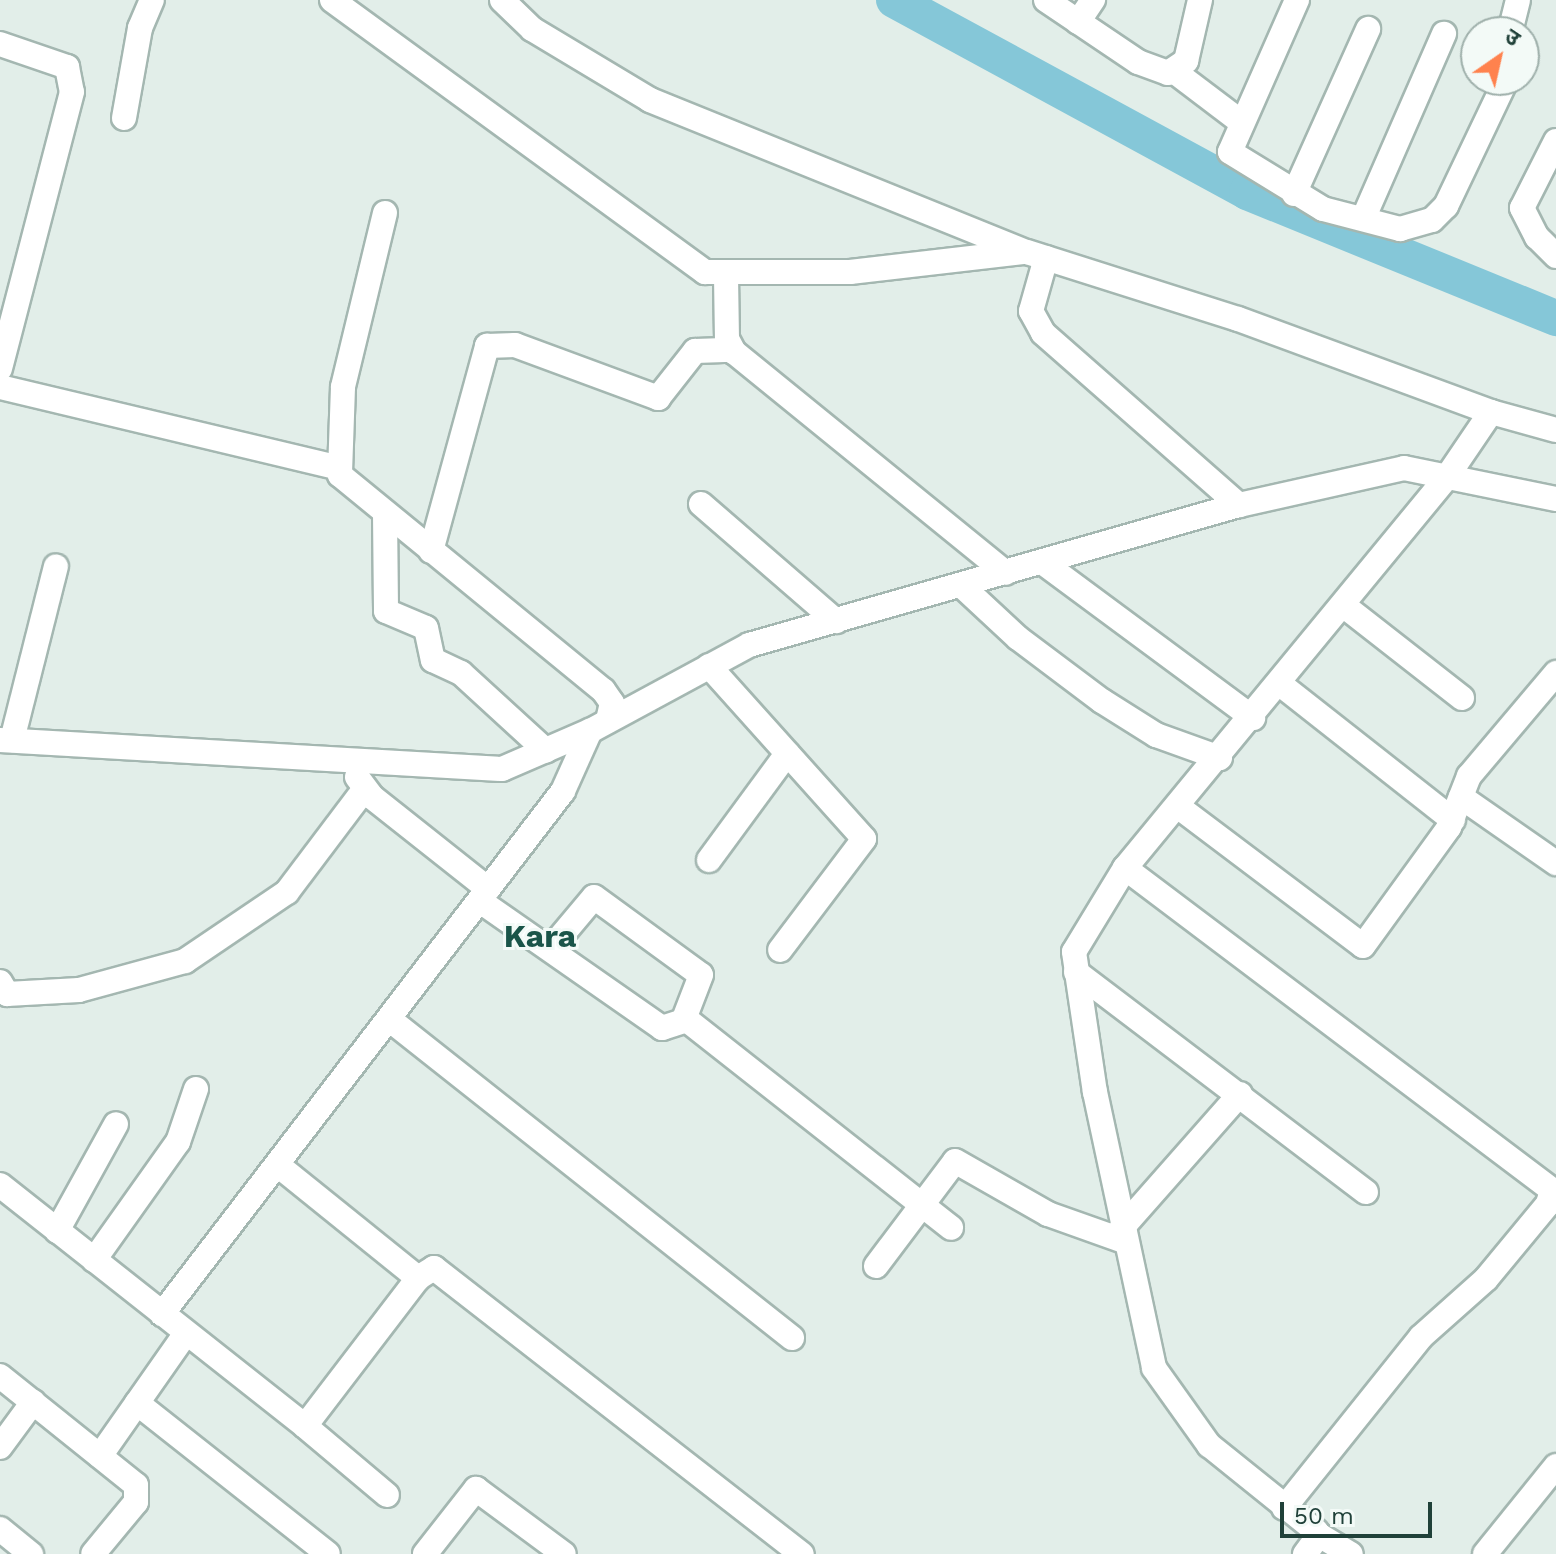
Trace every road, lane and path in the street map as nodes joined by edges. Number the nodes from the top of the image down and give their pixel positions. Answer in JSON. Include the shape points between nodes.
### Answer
{"nodes":[{"id":1,"x":152,"y":0,"type":"edge"},
{"id":2,"x":332,"y":0,"type":"edge"},
{"id":3,"x":502,"y":0,"type":"edge"},
{"id":4,"x":1046,"y":0,"type":"edge"},
{"id":5,"x":1093,"y":0,"type":"edge"},
{"id":6,"x":1200,"y":0,"type":"edge"},
{"id":7,"x":1297,"y":0,"type":"edge"},
{"id":8,"x":1078,"y":22,"type":"junction"},
{"id":9,"x":1368,"y":29,"type":"dead end"},
{"id":10,"x":1444,"y":34,"type":"dead end"},
{"id":11,"x":0,"y":44,"type":"edge"},
{"id":12,"x":1175,"y":72,"type":"junction"},
{"id":13,"x":1498,"y":96,"type":"edge"},
{"id":14,"x":124,"y":118,"type":"dead end"},
{"id":15,"x":1241,"y":122,"type":"junction"},
{"id":16,"x":1556,"y":141,"type":"edge"},
{"id":17,"x":1294,"y":194,"type":"junction"},
{"id":18,"x":385,"y":213,"type":"dead end"},
{"id":19,"x":1364,"y":217,"type":"junction"},
{"id":20,"x":1036,"y":255,"type":"junction"},
{"id":21,"x":1556,"y":256,"type":"edge"},
{"id":22,"x":726,"y":276,"type":"junction"},
{"id":23,"x":732,"y":350,"type":"junction"},
{"id":24,"x":0,"y":369,"type":"edge"},
{"id":25,"x":0,"y":387,"type":"edge"},
{"id":26,"x":1491,"y":412,"type":"junction"},
{"id":27,"x":1556,"y":430,"type":"edge"},
{"id":28,"x":337,"y":467,"type":"junction"},
{"id":29,"x":1447,"y":477,"type":"junction"},
{"id":30,"x":1556,"y":499,"type":"edge"},
{"id":31,"x":701,"y":504,"type":"dead end"},
{"id":32,"x":1239,"y":505,"type":"junction"},
{"id":33,"x":385,"y":514,"type":"junction"},
{"id":34,"x":431,"y":551,"type":"junction"},
{"id":35,"x":1045,"y":564,"type":"junction"},
{"id":36,"x":56,"y":566,"type":"dead end"},
{"id":37,"x":1006,"y":573,"type":"junction"},
{"id":38,"x":962,"y":586,"type":"junction"},
{"id":39,"x":1343,"y":605,"type":"junction"},
{"id":40,"x":836,"y":621,"type":"junction"},
{"id":41,"x":709,"y":666,"type":"junction"},
{"id":42,"x":1280,"y":684,"type":"junction"},
{"id":43,"x":1551,"y":689,"type":"edge"},
{"id":44,"x":1462,"y":698,"type":"dead end"},
{"id":45,"x":1253,"y":718,"type":"junction"},
{"id":46,"x":599,"y":726,"type":"junction"},
{"id":47,"x":6,"y":740,"type":"edge"},
{"id":48,"x":546,"y":751,"type":"junction"},
{"id":49,"x":787,"y":754,"type":"junction"},
{"id":50,"x":1220,"y":758,"type":"junction"},
{"id":51,"x":350,"y":765,"type":"junction"},
{"id":52,"x":364,"y":790,"type":"junction"},
{"id":53,"x":1180,"y":808,"type":"junction"},
{"id":54,"x":1457,"y":808,"type":"junction"},
{"id":55,"x":709,"y":860,"type":"dead end"},
{"id":56,"x":1556,"y":863,"type":"edge"},
{"id":57,"x":1125,"y":868,"type":"junction"},
{"id":58,"x":484,"y":895,"type":"junction"},
{"id":59,"x":552,"y":947,"type":"junction"},
{"id":60,"x":780,"y":950,"type":"dead end"},
{"id":61,"x":1076,"y":972,"type":"junction"},
{"id":62,"x":0,"y":982,"type":"edge"},
{"id":63,"x":389,"y":1019,"type":"junction"},
{"id":64,"x":684,"y":1019,"type":"junction"},
{"id":65,"x":196,"y":1089,"type":"dead end"},
{"id":66,"x":1240,"y":1094,"type":"junction"},
{"id":67,"x":116,"y":1124,"type":"dead end"},
{"id":68,"x":279,"y":1166,"type":"junction"},
{"id":69,"x":0,"y":1185,"type":"edge"},
{"id":70,"x":1366,"y":1192,"type":"dead end"},
{"id":71,"x":922,"y":1206,"type":"junction"},
{"id":72,"x":951,"y":1228,"type":"dead end"},
{"id":73,"x":57,"y":1231,"type":"junction"},
{"id":74,"x":1123,"y":1235,"type":"junction"},
{"id":75,"x":94,"y":1260,"type":"junction"},
{"id":76,"x":876,"y":1266,"type":"dead end"},
{"id":77,"x":418,"y":1278,"type":"junction"},
{"id":78,"x":162,"y":1314,"type":"junction"},
{"id":79,"x":186,"y":1333,"type":"junction"},
{"id":80,"x":792,"y":1338,"type":"dead end"},
{"id":81,"x":0,"y":1376,"type":"edge"},
{"id":82,"x":33,"y":1402,"type":"junction"},
{"id":83,"x":137,"y":1403,"type":"junction"},
{"id":84,"x":305,"y":1426,"type":"junction"},
{"id":85,"x":0,"y":1447,"type":"edge"},
{"id":86,"x":100,"y":1456,"type":"junction"},
{"id":87,"x":1556,"y":1466,"type":"edge"},
{"id":88,"x":387,"y":1495,"type":"dead end"},
{"id":89,"x":1284,"y":1508,"type":"junction"},
{"id":90,"x":0,"y":1529,"type":"edge"},
{"id":91,"x":1312,"y":1545,"type":"edge"},
{"id":92,"x":31,"y":1554,"type":"edge"},
{"id":93,"x":93,"y":1554,"type":"edge"},
{"id":94,"x":328,"y":1554,"type":"edge"},
{"id":95,"x":425,"y":1554,"type":"edge"},
{"id":96,"x":564,"y":1554,"type":"edge"},
{"id":97,"x":802,"y":1554,"type":"edge"},
{"id":98,"x":1351,"y":1554,"type":"edge"},
{"id":99,"x":1485,"y":1554,"type":"edge"}],
"edges":[{"from":1,"to":14,"type":"street","via":[[140,28]]},
{"from":2,"to":22,"type":"street","via":[[682,260]]},
{"from":3,"to":20,"type":"street","via":[[532,29],[650,100]]},
{"from":4,"to":8,"type":"street"},
{"from":5,"to":8,"type":"street"},
{"from":6,"to":12,"type":"street","via":[[1189,53]]},
{"from":7,"to":15,"type":"street"},
{"from":8,"to":12,"type":"street","via":[[1138,62]]},
{"from":9,"to":17,"type":"street"},
{"from":10,"to":19,"type":"street"},
{"from":11,"to":24,"type":"street","via":[[67,67],[72,92]]},
{"from":12,"to":15,"type":"street"},
{"from":13,"to":19,"type":"street","via":[[1441,214],[1407,229]]},
{"from":15,"to":17,"type":"street","via":[[1232,155]]},
{"from":16,"to":21,"type":"street","via":[[1522,208],[1537,237]]},
{"from":17,"to":19,"type":"street","via":[[1323,209]]},
{"from":18,"to":28,"type":"street","via":[[343,387]]},
{"from":20,"to":22,"type":"street","via":[[850,272]]},
{"from":20,"to":26,"type":"street","via":[[1238,319]]},
{"from":20,"to":32,"type":"street","via":[[1031,311],[1043,333]]},
{"from":22,"to":23,"type":"street"},
{"from":23,"to":34,"type":"street","via":[[695,351],[658,398],[515,345],[487,346]]},
{"from":23,"to":37,"type":"street"},
{"from":25,"to":28,"type":"street"},
{"from":26,"to":27,"type":"street"},
{"from":26,"to":29,"type":"street"},
{"from":28,"to":33,"type":"street","via":[[344,481]]},
{"from":29,"to":30,"type":"street"},
{"from":29,"to":32,"type":"street","via":[[1393,469]]},
{"from":29,"to":39,"type":"street"},
{"from":31,"to":40,"type":"street"},
{"from":32,"to":35,"type":"street"},
{"from":33,"to":34,"type":"street"},
{"from":33,"to":48,"type":"street","via":[[386,611],[426,628],[433,660],[461,673]]},
{"from":34,"to":46,"type":"street","via":[[603,690],[612,703]]},
{"from":35,"to":37,"type":"street"},
{"from":35,"to":45,"type":"street"},
{"from":36,"to":47,"type":"street"},
{"from":37,"to":38,"type":"street"},
{"from":38,"to":40,"type":"street"},
{"from":38,"to":50,"type":"street","via":[[1018,638],[1102,701],[1156,735]]},
{"from":39,"to":42,"type":"street"},
{"from":39,"to":44,"type":"street"},
{"from":40,"to":41,"type":"street","via":[[749,645]]},
{"from":41,"to":46,"type":"street"},
{"from":41,"to":49,"type":"street"},
{"from":42,"to":45,"type":"street"},
{"from":42,"to":54,"type":"street"},
{"from":43,"to":54,"type":"street","via":[[1469,776]]},
{"from":45,"to":50,"type":"street"},
{"from":46,"to":48,"type":"street"},
{"from":46,"to":58,"type":"street","via":[[576,771]]},
{"from":47,"to":51,"type":"street"},
{"from":48,"to":51,"type":"street","via":[[492,770]]},
{"from":49,"to":55,"type":"street"},
{"from":49,"to":60,"type":"street","via":[[864,839]]},
{"from":50,"to":53,"type":"street"},
{"from":51,"to":52,"type":"street"},
{"from":52,"to":58,"type":"street"},
{"from":52,"to":62,"type":"street","via":[[287,892],[185,961],[79,990],[7,994]]},
{"from":53,"to":54,"type":"street","via":[[1363,946]]},
{"from":53,"to":57,"type":"street"},
{"from":54,"to":56,"type":"street"},
{"from":57,"to":61,"type":"street","via":[[1081,931]]},
{"from":57,"to":89,"type":"street","via":[[1552,1190],[1548,1204],[1486,1279],[1421,1337]]},
{"from":58,"to":59,"type":"street"},
{"from":58,"to":63,"type":"street"},
{"from":59,"to":64,"type":"street","via":[[665,1029]]},
{"from":59,"to":64,"type":"street","via":[[594,897],[701,975]]},
{"from":61,"to":66,"type":"street"},
{"from":61,"to":74,"type":"street"},
{"from":63,"to":68,"type":"street"},
{"from":63,"to":80,"type":"street"},
{"from":64,"to":71,"type":"street"},
{"from":65,"to":75,"type":"street","via":[[178,1142]]},
{"from":66,"to":70,"type":"street"},
{"from":66,"to":74,"type":"street"},
{"from":67,"to":73,"type":"street"},
{"from":68,"to":77,"type":"street"},
{"from":68,"to":78,"type":"street"},
{"from":69,"to":73,"type":"street"},
{"from":71,"to":72,"type":"street"},
{"from":71,"to":74,"type":"street","via":[[958,1161],[1048,1214]]},
{"from":71,"to":76,"type":"street"},
{"from":73,"to":75,"type":"street"},
{"from":74,"to":89,"type":"street","via":[[1158,1378],[1209,1445]]},
{"from":75,"to":78,"type":"street"},
{"from":77,"to":84,"type":"street"},
{"from":77,"to":97,"type":"street","via":[[428,1268],[439,1271]]},
{"from":78,"to":79,"type":"street"},
{"from":79,"to":83,"type":"street"},
{"from":79,"to":84,"type":"street"},
{"from":81,"to":82,"type":"street"},
{"from":82,"to":85,"type":"street"},
{"from":82,"to":86,"type":"street"},
{"from":83,"to":86,"type":"street"},
{"from":83,"to":94,"type":"street"},
{"from":84,"to":88,"type":"street"},
{"from":86,"to":93,"type":"street","via":[[138,1494]]},
{"from":87,"to":99,"type":"street"},
{"from":89,"to":91,"type":"street"},
{"from":90,"to":92,"type":"street"},
{"from":91,"to":98,"type":"street"},
{"from":95,"to":96,"type":"street","via":[[476,1489]]}]}
